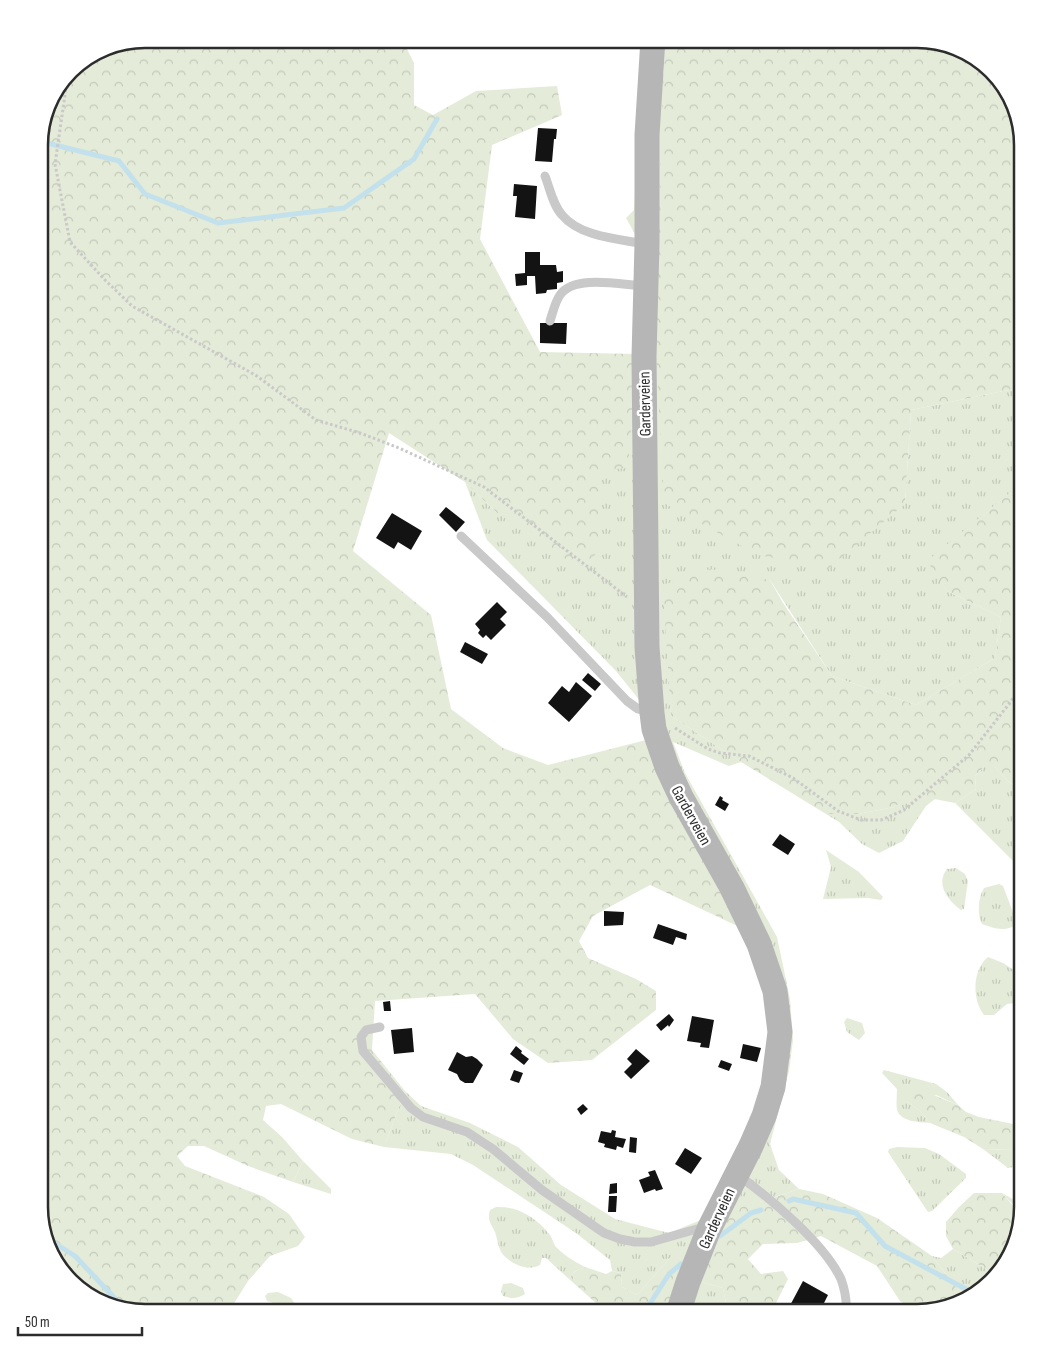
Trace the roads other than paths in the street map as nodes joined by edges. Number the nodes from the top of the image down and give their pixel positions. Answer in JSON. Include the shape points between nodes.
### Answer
{"nodes":[{"id":1,"x":653,"y":48,"type":"edge"},
{"id":2,"x":546,"y":176,"type":"dead end"},
{"id":3,"x":647,"y":244,"type":"junction"},
{"id":4,"x":646,"y":286,"type":"junction"},
{"id":5,"x":550,"y":321,"type":"dead end"},
{"id":6,"x":461,"y":536,"type":"dead end"},
{"id":7,"x":652,"y":713,"type":"junction"},
{"id":8,"x":380,"y":1027,"type":"dead end"},
{"id":9,"x":736,"y":1174,"type":"junction"},
{"id":10,"x":709,"y":1229,"type":"junction"},
{"id":11,"x":681,"y":1304,"type":"edge"},
{"id":12,"x":846,"y":1304,"type":"edge"}],
"edges":[{"from":1,"to":3,"type":"street","name":"Garderveien"},
{"from":2,"to":3,"type":"lane","via":[[556,206],[576,225],[593,235]]},
{"from":3,"to":4,"type":"street","name":"Garderveien"},
{"from":4,"to":5,"type":"lane","via":[[574,284],[559,295]]},
{"from":4,"to":7,"type":"street","name":"Garderveien","via":[[646,602]]},
{"from":6,"to":7,"type":"lane","via":[[548,618],[627,701]]},
{"from":7,"to":9,"type":"street","name":"Garderveien","via":[[667,767],[732,888],[759,944],[775,991],[780,1032],[773,1087],[751,1146]]},
{"from":8,"to":10,"type":"lane","via":[[366,1030],[361,1038],[363,1051],[410,1108],[423,1117],[466,1132],[604,1233],[635,1242],[651,1242],[697,1229]]},
{"from":9,"to":10,"type":"street","name":"Garderveien"},
{"from":9,"to":12,"type":"lane","via":[[797,1225],[822,1252],[841,1280]]},
{"from":10,"to":11,"type":"street","name":"Garderveien"}]}
